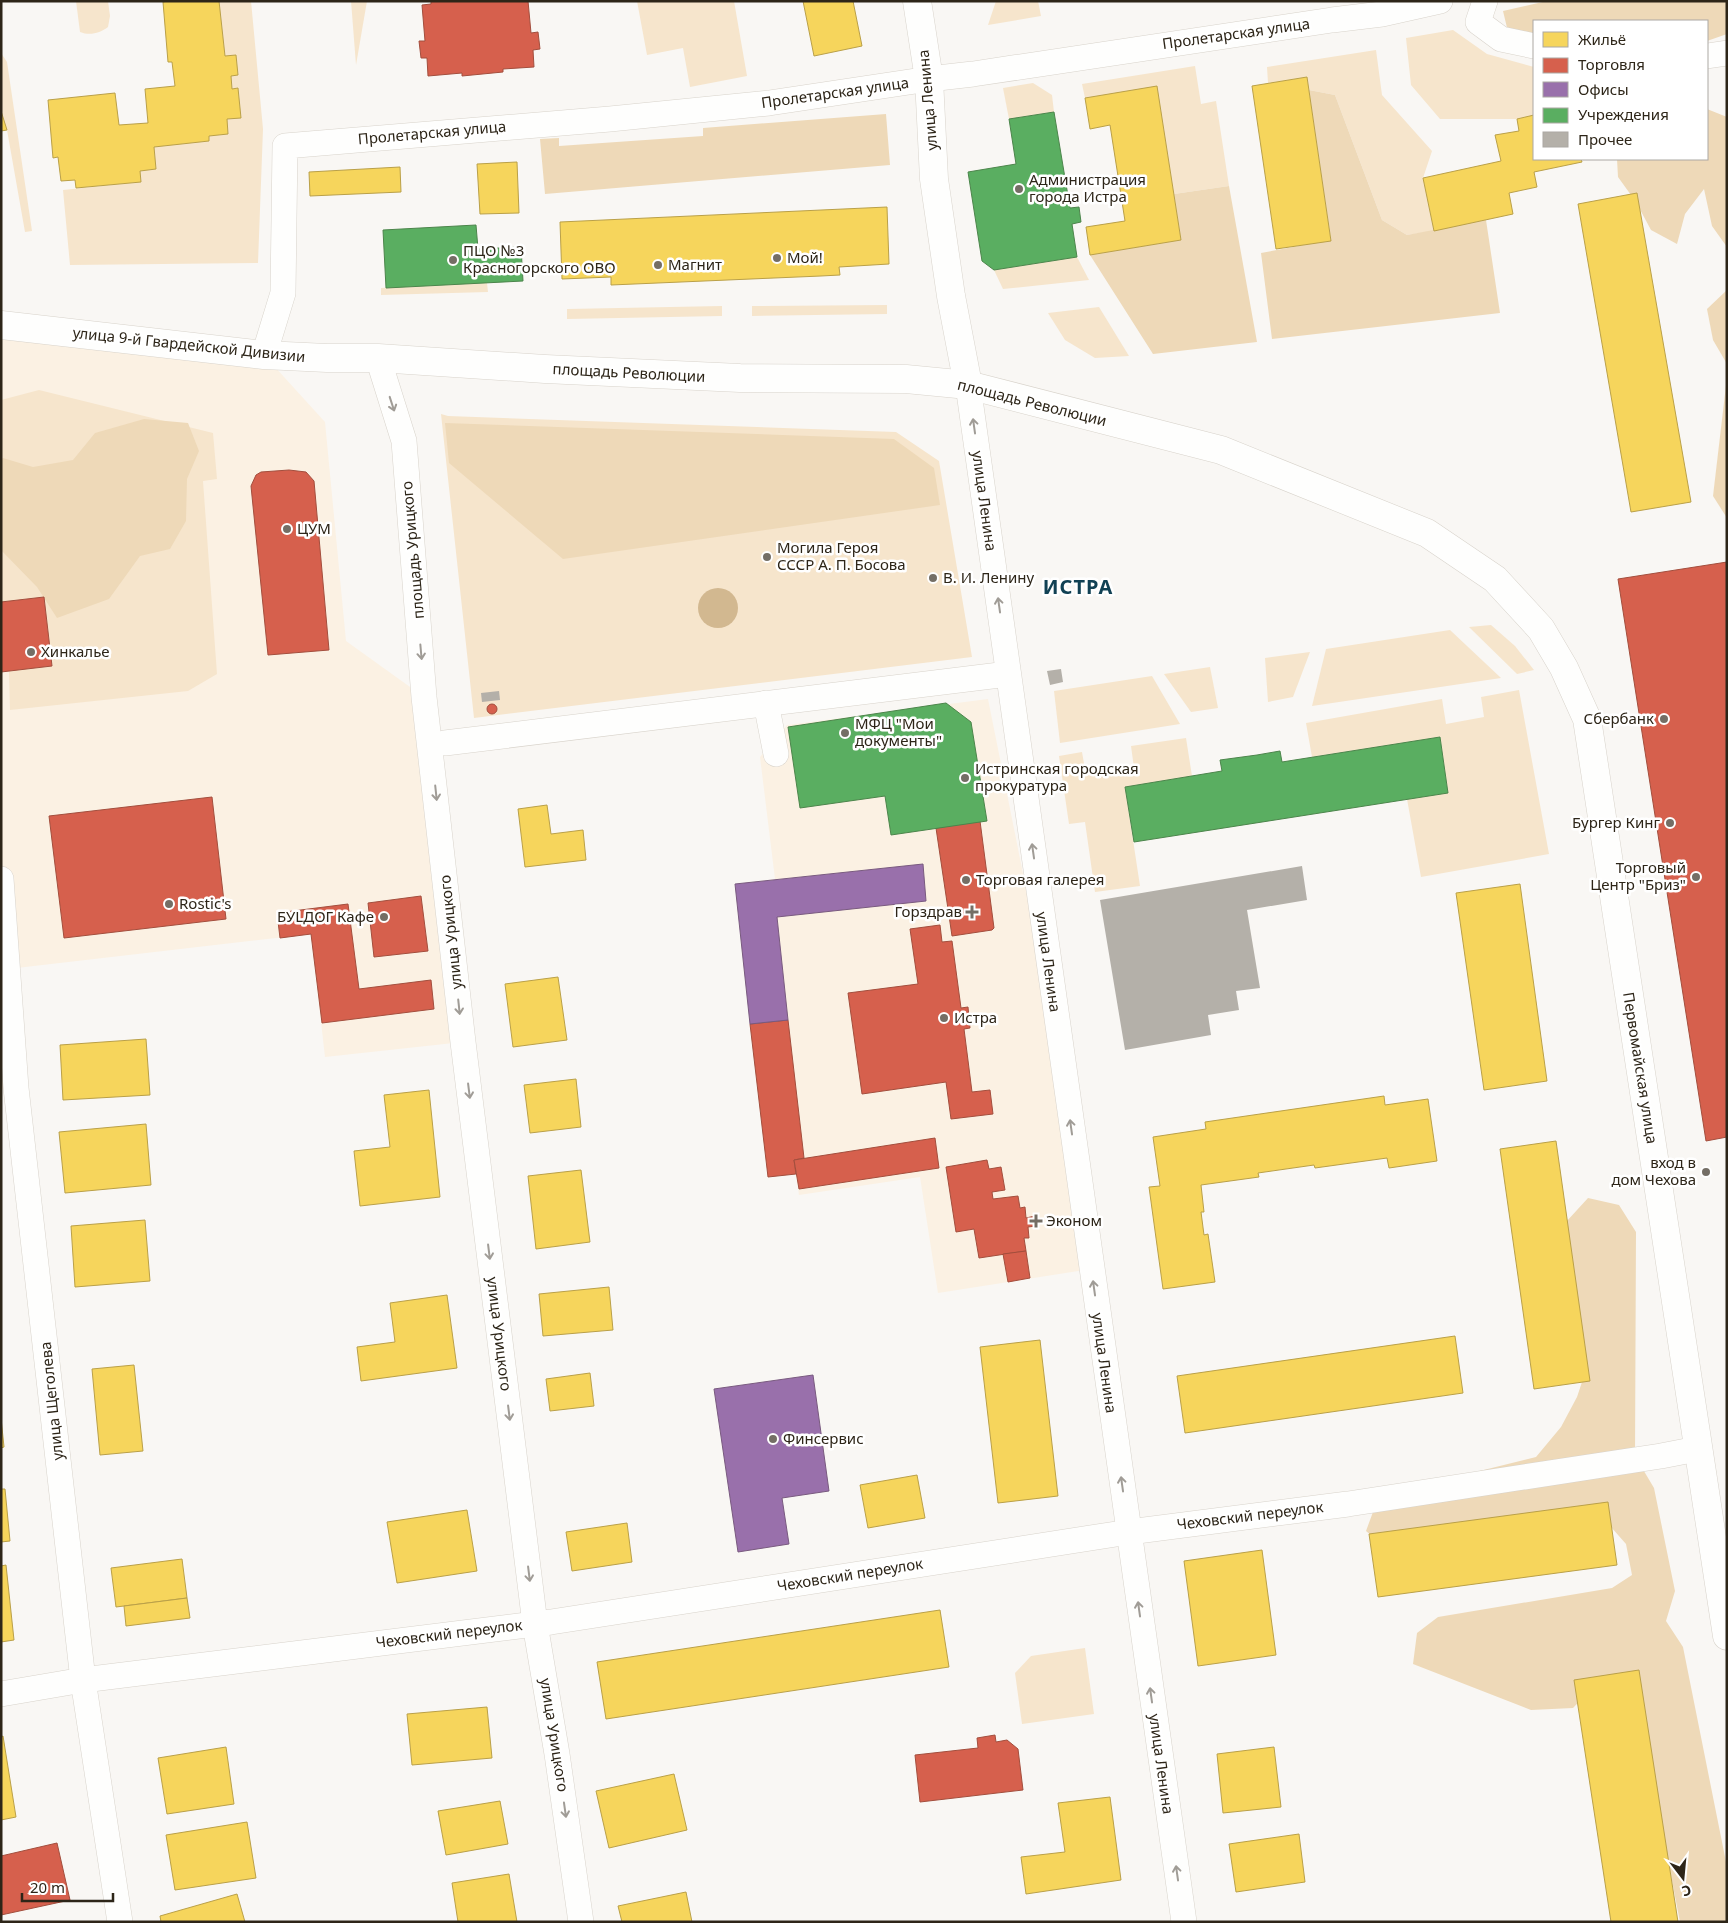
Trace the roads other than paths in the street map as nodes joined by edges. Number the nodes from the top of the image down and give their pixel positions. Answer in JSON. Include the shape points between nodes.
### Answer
{"nodes":[{"id":1,"x":917,"y":1,"type":"edge"},
{"id":2,"x":1440,"y":1,"type":"edge"},
{"id":3,"x":1485,"y":1,"type":"edge"},
{"id":4,"x":1533,"y":46,"type":"edge"},
{"id":5,"x":1727,"y":53,"type":"edge"},
{"id":6,"x":1708,"y":56,"type":"edge"},
{"id":7,"x":929,"y":79,"type":"junction"},
{"id":8,"x":1,"y":325,"type":"edge"},
{"id":9,"x":264,"y":355,"type":"junction"},
{"id":10,"x":378,"y":358,"type":"junction"},
{"id":11,"x":968,"y":385,"type":"junction"},
{"id":12,"x":1541,"y":629,"type":"joint"},
{"id":13,"x":1008,"y":674,"type":"junction"},
{"id":14,"x":766,"y":703,"type":"junction"},
{"id":15,"x":438,"y":744,"type":"junction"},
{"id":16,"x":776,"y":754,"type":"dead end"},
{"id":17,"x":1,"y":879,"type":"edge"},
{"id":18,"x":1697,"y":1449,"type":"junction"},
{"id":19,"x":1128,"y":1532,"type":"junction"},
{"id":20,"x":535,"y":1624,"type":"junction"},
{"id":21,"x":1727,"y":1636,"type":"edge"},
{"id":22,"x":83,"y":1680,"type":"junction"},
{"id":23,"x":1,"y":1694,"type":"edge"},
{"id":24,"x":120,"y":1922,"type":"edge"},
{"id":25,"x":581,"y":1922,"type":"edge"},
{"id":26,"x":1184,"y":1922,"type":"edge"}],
"edges":[{"from":1,"to":7,"type":"main road","name":"улица Ленина"},
{"from":2,"to":7,"type":"street","name":"Пролетарская улица","via":[[1382,14]]},
{"from":3,"to":4,"type":"street","via":[[1478,22],[1501,39]]},
{"from":5,"to":6,"type":"street"},
{"from":7,"to":9,"type":"street","name":"Пролетарская улица","via":[[769,103],[285,146],[283,293]]},
{"from":7,"to":11,"type":"main road","name":"улица Ленина","via":[[934,179]]},
{"from":8,"to":9,"type":"main road","name":"улица 9-й Гвардейской Дивизии"},
{"from":9,"to":10,"type":"main road","name":"улица 9-й Гвардейской Дивизии"},
{"from":10,"to":11,"type":"main road","name":"площадь Революции","via":[[554,370],[740,378],[906,379]]},
{"from":10,"to":15,"type":"street","name":"площадь Урицкого","one_way":true,"via":[[404,441],[424,698]]},
{"from":11,"to":12,"type":"main road","name":"площадь Революции","via":[[1221,450],[1427,533],[1495,579]]},
{"from":13,"to":11,"type":"street","name":"улица Ленина","one_way":true},
{"from":12,"to":18,"type":"main road","name":"Первомайская улица","via":[[1564,668],[1587,719]]},
{"from":13,"to":14,"type":"street"},
{"from":19,"to":13,"type":"street","name":"улица Ленина","one_way":true},
{"from":14,"to":15,"type":"street"},
{"from":14,"to":16,"type":"street"},
{"from":15,"to":20,"type":"street","name":"улица Урицкого","one_way":true,"via":[[463,1042]]},
{"from":17,"to":22,"type":"street","name":"улица Щеголева","via":[[16,1088]]},
{"from":18,"to":19,"type":"street","name":"Чеховский переулок","via":[[1348,1504]]},
{"from":18,"to":21,"type":"main road","name":"Первомайская улица"},
{"from":19,"to":20,"type":"street","name":"Чеховский переулок"},
{"from":26,"to":19,"type":"street","name":"улица Ленина","one_way":true},
{"from":20,"to":22,"type":"street","name":"Чеховский переулок"},
{"from":20,"to":25,"type":"street","name":"улица Урицкого","one_way":true,"via":[[558,1754]]},
{"from":22,"to":23,"type":"street","name":"Чеховский переулок"},
{"from":22,"to":24,"type":"street","name":"улица Щеголева"}]}
